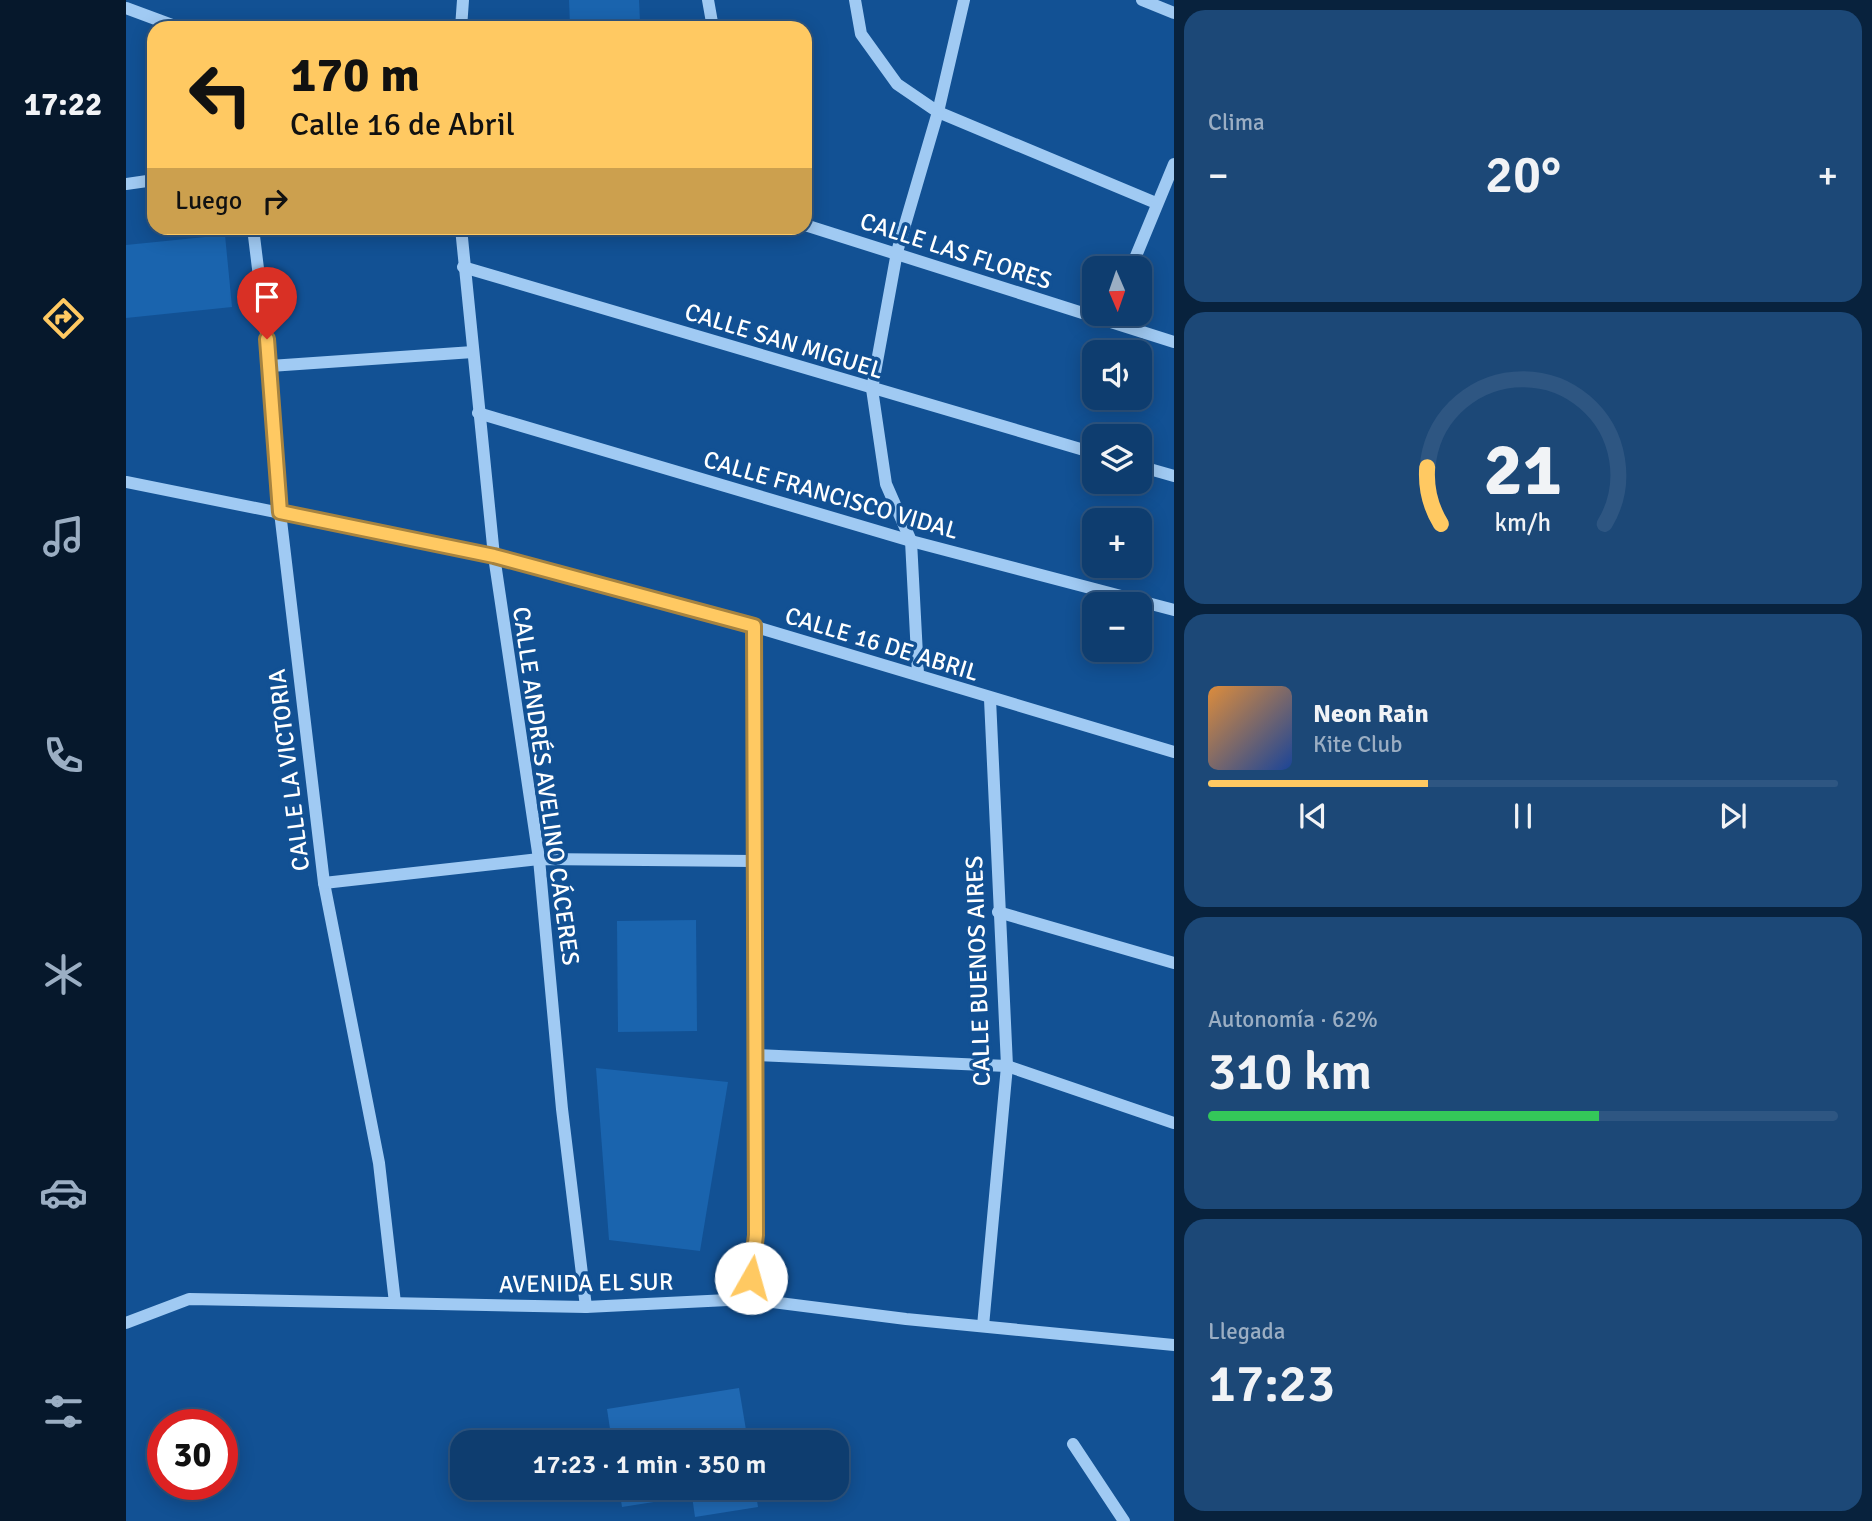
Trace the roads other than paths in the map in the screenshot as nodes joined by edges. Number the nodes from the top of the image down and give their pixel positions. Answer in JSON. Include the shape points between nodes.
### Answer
{"nodes":[{"id":1,"x":463,"y":0,"type":"edge"},
{"id":2,"x":708,"y":0,"type":"edge"},
{"id":3,"x":855,"y":0,"type":"edge"},
{"id":4,"x":964,"y":0,"type":"edge"},
{"id":5,"x":1142,"y":0,"type":"edge"},
{"id":6,"x":126,"y":8,"type":"edge"},
{"id":7,"x":1174,"y":13,"type":"edge"},
{"id":8,"x":161,"y":21,"type":"edge"},
{"id":9,"x":462,"y":21,"type":"edge"},
{"id":10,"x":712,"y":21,"type":"edge"},
{"id":11,"x":938,"y":112,"type":"junction"},
{"id":12,"x":1174,"y":164,"type":"edge"},
{"id":13,"x":147,"y":181,"type":"edge"},
{"id":14,"x":126,"y":184,"type":"edge"},
{"id":15,"x":1156,"y":203,"type":"junction"},
{"id":16,"x":812,"y":227,"type":"edge"},
{"id":17,"x":254,"y":235,"type":"edge"},
{"id":18,"x":461,"y":235,"type":"edge"},
{"id":19,"x":897,"y":252,"type":"junction"},
{"id":20,"x":1136,"y":256,"type":"edge"},
{"id":21,"x":463,"y":267,"type":"junction"},
{"id":22,"x":1082,"y":309,"type":"edge"},
{"id":23,"x":1132,"y":326,"type":"edge"},
{"id":24,"x":1174,"y":342,"type":"edge"},
{"id":25,"x":473,"y":352,"type":"junction"},
{"id":26,"x":270,"y":366,"type":"junction"},
{"id":27,"x":872,"y":389,"type":"junction"},
{"id":28,"x":478,"y":413,"type":"junction"},
{"id":29,"x":1082,"y":450,"type":"edge"},
{"id":30,"x":1152,"y":470,"type":"edge"},
{"id":31,"x":1174,"y":476,"type":"edge"},
{"id":32,"x":126,"y":482,"type":"edge"},
{"id":33,"x":280,"y":512,"type":"junction"},
{"id":34,"x":911,"y":541,"type":"junction"},
{"id":35,"x":494,"y":556,"type":"junction"},
{"id":36,"x":1174,"y":610,"type":"edge"},
{"id":37,"x":754,"y":626,"type":"junction"},
{"id":38,"x":918,"y":674,"type":"junction"},
{"id":39,"x":990,"y":699,"type":"junction"},
{"id":40,"x":1174,"y":752,"type":"edge"},
{"id":41,"x":539,"y":859,"type":"junction"},
{"id":42,"x":752,"y":861,"type":"junction"},
{"id":43,"x":324,"y":883,"type":"junction"},
{"id":44,"x":998,"y":912,"type":"junction"},
{"id":45,"x":1174,"y":963,"type":"edge"},
{"id":46,"x":756,"y":1055,"type":"junction"},
{"id":47,"x":1007,"y":1066,"type":"junction"},
{"id":48,"x":1174,"y":1123,"type":"edge"},
{"id":49,"x":748,"y":1299,"type":"junction"},
{"id":50,"x":395,"y":1303,"type":"junction"},
{"id":51,"x":586,"y":1307,"type":"junction"},
{"id":52,"x":126,"y":1323,"type":"edge"},
{"id":53,"x":982,"y":1326,"type":"junction"},
{"id":54,"x":1174,"y":1345,"type":"edge"},
{"id":55,"x":1073,"y":1444,"type":"dead end"},
{"id":56,"x":1124,"y":1521,"type":"edge"}],
"edges":[{"from":1,"to":9,"type":"street"},
{"from":2,"to":10,"type":"street"},
{"from":3,"to":11,"type":"street","via":[[861,34],[897,84]]},
{"from":4,"to":11,"type":"street"},
{"from":5,"to":7,"type":"street"},
{"from":6,"to":8,"type":"street"},
{"from":11,"to":15,"type":"street"},
{"from":11,"to":19,"type":"street"},
{"from":12,"to":15,"type":"street"},
{"from":13,"to":14,"type":"street"},
{"from":15,"to":20,"type":"street"},
{"from":16,"to":19,"type":"street","name":"CALLE LAS FLORES"},
{"from":17,"to":26,"type":"street","name":"CALLE LA VICTORIA"},
{"from":18,"to":21,"type":"street","name":"CALLE ANDRÉS AVELINO CÁCERES"},
{"from":19,"to":22,"type":"street","name":"CALLE LAS FLORES"},
{"from":19,"to":27,"type":"street"},
{"from":21,"to":25,"type":"street","name":"CALLE ANDRÉS AVELINO CÁCERES"},
{"from":21,"to":27,"type":"street","name":"CALLE SAN MIGUEL"},
{"from":23,"to":24,"type":"street","name":"CALLE LAS FLORES"},
{"from":25,"to":26,"type":"street"},
{"from":25,"to":28,"type":"street","name":"CALLE ANDRÉS AVELINO CÁCERES"},
{"from":26,"to":33,"type":"street","name":"CALLE LA VICTORIA"},
{"from":27,"to":29,"type":"street","name":"CALLE SAN MIGUEL"},
{"from":27,"to":34,"type":"street","via":[[886,484]]},
{"from":28,"to":34,"type":"street","name":"CALLE FRANCISCO VIDAL"},
{"from":28,"to":35,"type":"street","name":"CALLE ANDRÉS AVELINO CÁCERES"},
{"from":30,"to":31,"type":"street"},
{"from":32,"to":33,"type":"street","name":"CALLE 16 DE ABRIL"},
{"from":33,"to":35,"type":"street","name":"CALLE 16 DE ABRIL"},
{"from":33,"to":43,"type":"street","name":"CALLE LA VICTORIA"},
{"from":34,"to":36,"type":"street","name":"CALLE FRANCISCO VIDAL"},
{"from":34,"to":38,"type":"street"},
{"from":35,"to":37,"type":"street","name":"CALLE 16 DE ABRIL"},
{"from":35,"to":41,"type":"street","name":"CALLE ANDRÉS AVELINO CÁCERES"},
{"from":37,"to":38,"type":"street","name":"CALLE 16 DE ABRIL"},
{"from":37,"to":42,"type":"street"},
{"from":38,"to":39,"type":"street","name":"CALLE 16 DE ABRIL"},
{"from":39,"to":40,"type":"street","name":"CALLE 16 DE ABRIL"},
{"from":39,"to":44,"type":"street","name":"CALLE BUENOS AIRES"},
{"from":41,"to":42,"type":"street"},
{"from":41,"to":43,"type":"street"},
{"from":41,"to":51,"type":"street","name":"CALLE ANDRÉS AVELINO CÁCERES"},
{"from":42,"to":46,"type":"street"},
{"from":43,"to":50,"type":"street","name":"CALLE LA VICTORIA","via":[[379,1163]]},
{"from":44,"to":45,"type":"street"},
{"from":44,"to":47,"type":"street","name":"CALLE BUENOS AIRES"},
{"from":46,"to":47,"type":"street"},
{"from":46,"to":49,"type":"street","via":[[756,1235]]},
{"from":47,"to":48,"type":"street"},
{"from":47,"to":53,"type":"street","name":"CALLE BUENOS AIRES"},
{"from":49,"to":51,"type":"street","name":"AVENIDA EL SUR"},
{"from":49,"to":53,"type":"street","name":"AVENIDA EL SUR"},
{"from":50,"to":51,"type":"street","name":"AVENIDA EL SUR"},
{"from":50,"to":52,"type":"street","name":"AVENIDA EL SUR","via":[[189,1299]]},
{"from":53,"to":54,"type":"street","name":"AVENIDA EL SUR"},
{"from":55,"to":56,"type":"street"}]}
